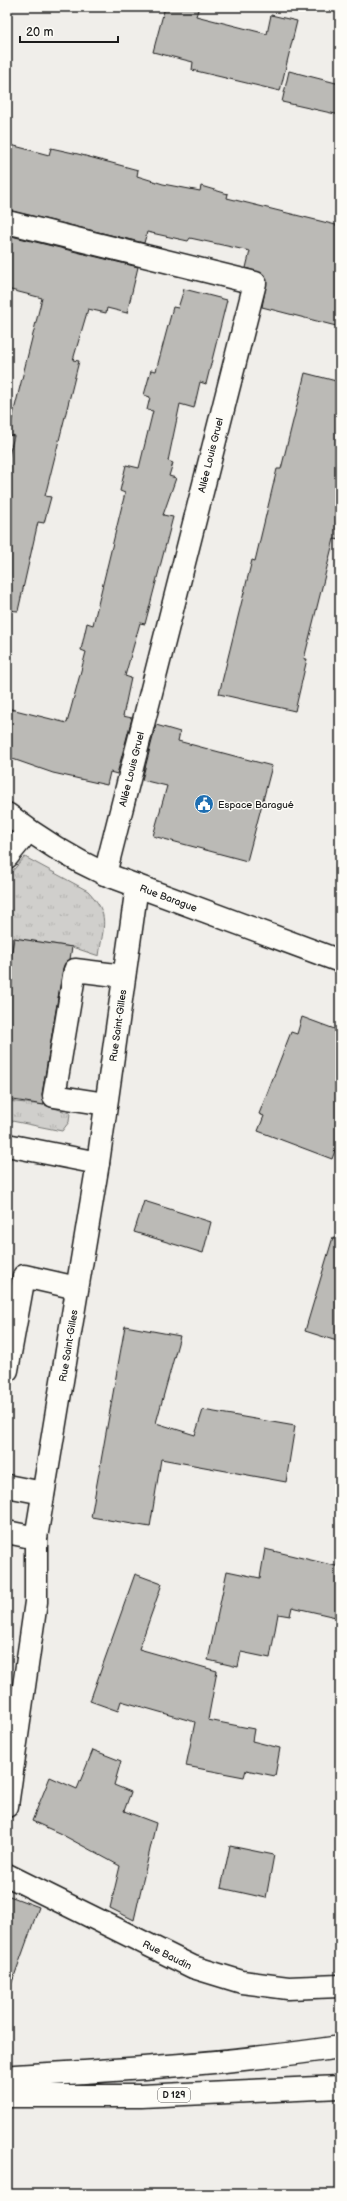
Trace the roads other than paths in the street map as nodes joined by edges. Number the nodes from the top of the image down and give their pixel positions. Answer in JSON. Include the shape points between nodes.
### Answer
{"nodes":[{"id":1,"x":7,"y":222,"type":"edge"},
{"id":2,"x":7,"y":814,"type":"edge"},
{"id":3,"x":28,"y":831,"type":"junction"},
{"id":4,"x":7,"y":857,"type":"edge"},
{"id":5,"x":105,"y":874,"type":"junction"},
{"id":6,"x":137,"y":886,"type":"junction"},
{"id":7,"x":340,"y":961,"type":"edge"},
{"id":8,"x":124,"y":976,"type":"junction"},
{"id":9,"x":106,"y":1104,"type":"junction"},
{"id":10,"x":7,"y":1145,"type":"edge"},
{"id":11,"x":98,"y":1162,"type":"junction"},
{"id":12,"x":77,"y":1288,"type":"junction"},
{"id":13,"x":7,"y":1370,"type":"edge"},
{"id":14,"x":7,"y":1486,"type":"edge"},
{"id":15,"x":43,"y":1493,"type":"junction"},
{"id":16,"x":7,"y":1532,"type":"edge"},
{"id":17,"x":36,"y":1538,"type":"junction"},
{"id":18,"x":7,"y":1806,"type":"edge"},
{"id":19,"x":7,"y":1875,"type":"edge"},
{"id":20,"x":340,"y":1986,"type":"edge"},
{"id":21,"x":340,"y":2047,"type":"edge"},
{"id":22,"x":7,"y":2078,"type":"edge"},
{"id":23,"x":340,"y":2087,"type":"edge"},
{"id":24,"x":7,"y":2096,"type":"edge"}],
"edges":[{"from":1,"to":5,"type":"main road","name":"Allée Louis Gruel","via":[[255,283]]},
{"from":2,"to":3,"type":"main road","name":"Rue Barague"},
{"from":3,"to":4,"type":"main road"},
{"from":3,"to":5,"type":"main road","name":"Rue Barague","via":[[73,860]]},
{"from":5,"to":6,"type":"main road","name":"Rue Barague"},
{"from":6,"to":7,"type":"main road","name":"Rue Barague"},
{"from":6,"to":8,"type":"main road","name":"Rue Saint-Gilles"},
{"from":8,"to":9,"type":"main road","name":"Rue Saint-Gilles"},
{"from":8,"to":9,"type":"main road","via":[[76,970],[54,1096]]},
{"from":9,"to":11,"type":"main road","name":"Rue Saint-Gilles"},
{"from":10,"to":11,"type":"main road"},
{"from":11,"to":12,"type":"main road","name":"Rue Saint-Gilles"},
{"from":12,"to":13,"type":"main road","via":[[24,1276]]},
{"from":12,"to":15,"type":"main road","name":"Rue Saint-Gilles"},
{"from":14,"to":15,"type":"main road"},
{"from":15,"to":17,"type":"main road","name":"Rue Saint-Gilles"},
{"from":16,"to":17,"type":"main road"},
{"from":17,"to":18,"type":"main road","name":"Rue Saint-Gilles","via":[[36,1602]]},
{"from":19,"to":20,"type":"main road","name":"Rue Baudin","via":[[193,1967],[242,1982],[288,1988]]},
{"from":21,"to":22,"type":"main road","via":[[143,2068]]},
{"from":23,"to":24,"type":"main road","number":"D 129","via":[[141,2096]]}]}
